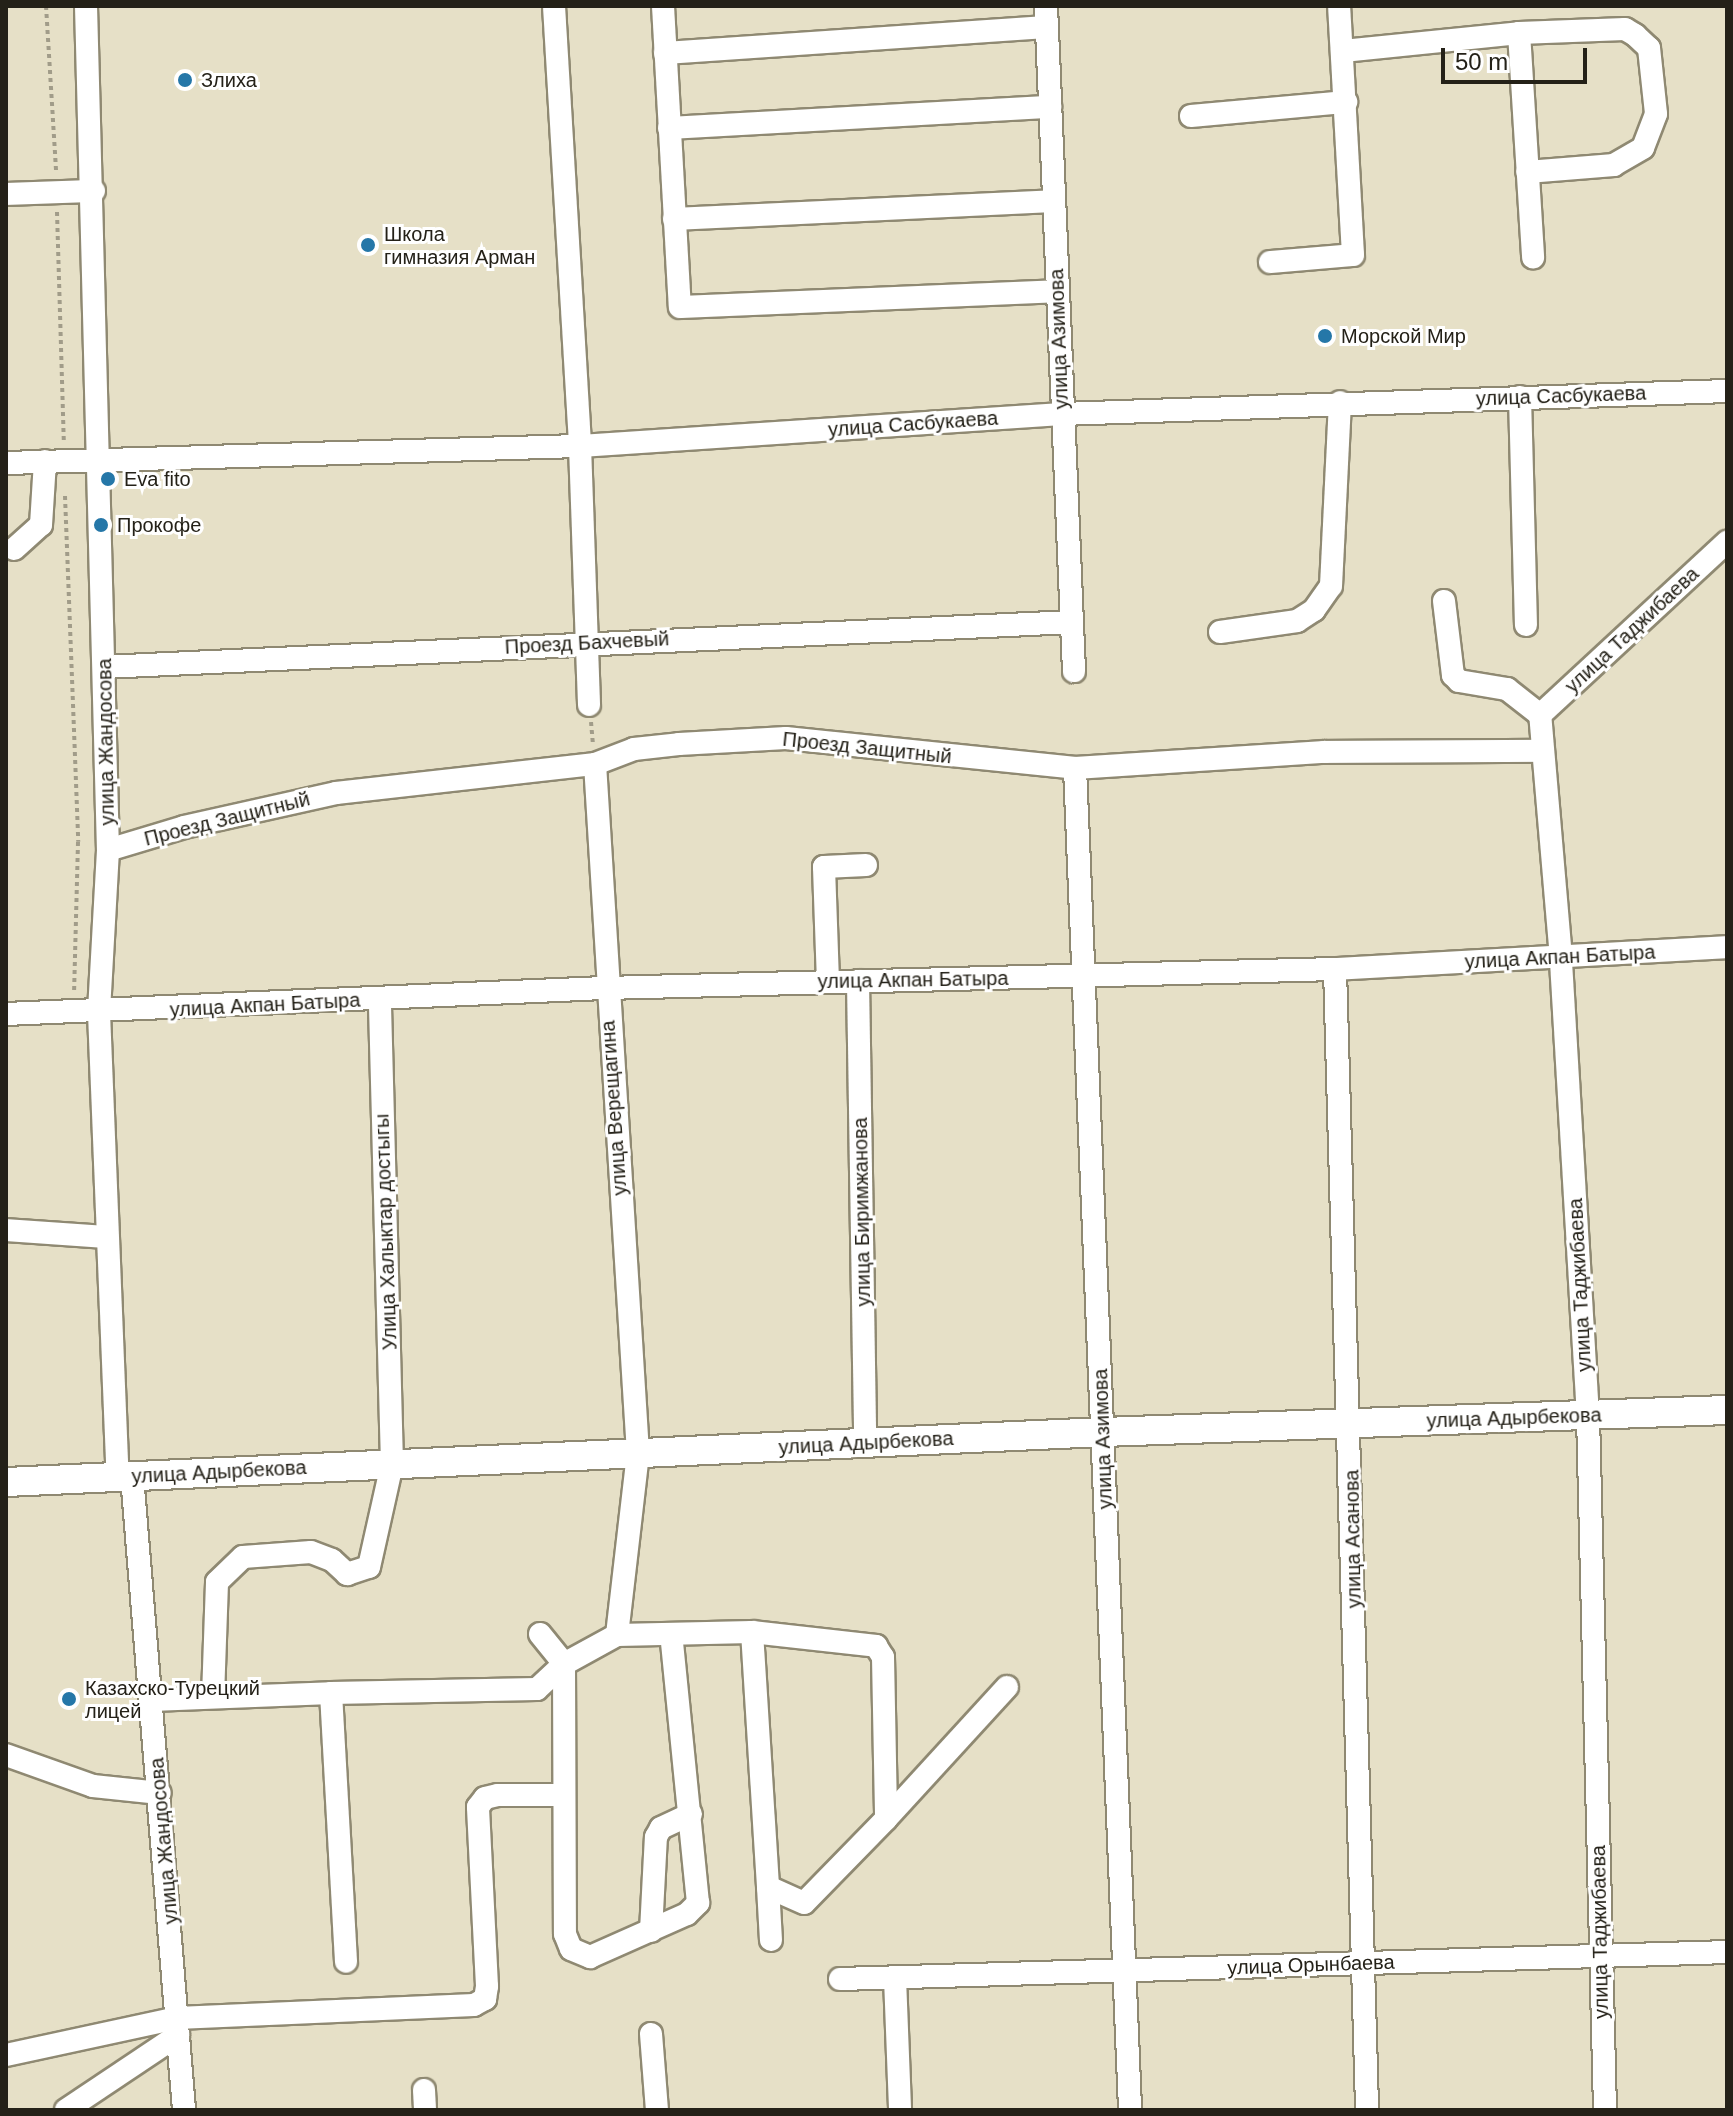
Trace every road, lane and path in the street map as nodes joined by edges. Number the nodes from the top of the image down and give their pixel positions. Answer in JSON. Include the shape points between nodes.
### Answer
{"nodes":[{"id":1,"x":46,"y":6,"type":"edge"},
{"id":2,"x":86,"y":6,"type":"edge"},
{"id":3,"x":554,"y":6,"type":"edge"},
{"id":4,"x":663,"y":6,"type":"edge"},
{"id":5,"x":1339,"y":6,"type":"edge"},
{"id":6,"x":1046,"y":16,"type":"edge"},
{"id":7,"x":1519,"y":33,"type":"junction"},
{"id":8,"x":1343,"y":51,"type":"junction"},
{"id":9,"x":665,"y":53,"type":"junction"},
{"id":10,"x":1346,"y":102,"type":"junction"},
{"id":11,"x":1050,"y":107,"type":"junction"},
{"id":12,"x":1191,"y":116,"type":"dead end"},
{"id":13,"x":669,"y":128,"type":"junction"},
{"id":14,"x":1527,"y":172,"type":"junction"},
{"id":15,"x":94,"y":191,"type":"junction"},
{"id":16,"x":57,"y":192,"type":"junction"},
{"id":17,"x":6,"y":194,"type":"edge"},
{"id":18,"x":1053,"y":201,"type":"junction"},
{"id":19,"x":674,"y":219,"type":"junction"},
{"id":20,"x":1533,"y":258,"type":"dead end"},
{"id":21,"x":1270,"y":262,"type":"dead end"},
{"id":22,"x":1057,"y":291,"type":"junction"},
{"id":23,"x":1727,"y":391,"type":"edge"},
{"id":24,"x":1520,"y":397,"type":"junction"},
{"id":25,"x":1340,"y":402,"type":"junction"},
{"id":26,"x":1062,"y":414,"type":"junction"},
{"id":27,"x":580,"y":446,"type":"junction"},
{"id":28,"x":100,"y":458,"type":"junction"},
{"id":29,"x":55,"y":460,"type":"junction"},
{"id":30,"x":6,"y":463,"type":"edge"},
{"id":31,"x":1727,"y":542,"type":"edge"},
{"id":32,"x":14,"y":549,"type":"dead end"},
{"id":33,"x":1444,"y":601,"type":"dead end"},
{"id":34,"x":1071,"y":622,"type":"junction"},
{"id":35,"x":1526,"y":625,"type":"dead end"},
{"id":36,"x":1220,"y":632,"type":"dead end"},
{"id":37,"x":589,"y":644,"type":"junction"},
{"id":38,"x":104,"y":667,"type":"junction"},
{"id":39,"x":1074,"y":671,"type":"dead end"},
{"id":40,"x":1540,"y":715,"type":"junction"},
{"id":41,"x":590,"y":716,"type":"joint"},
{"id":42,"x":1541,"y":751,"type":"junction"},
{"id":43,"x":594,"y":756,"type":"junction"},
{"id":44,"x":1075,"y":768,"type":"junction"},
{"id":45,"x":108,"y":850,"type":"junction"},
{"id":46,"x":866,"y":865,"type":"dead end"},
{"id":47,"x":1727,"y":947,"type":"edge"},
{"id":48,"x":1561,"y":958,"type":"junction"},
{"id":49,"x":1335,"y":969,"type":"junction"},
{"id":50,"x":1081,"y":975,"type":"junction"},
{"id":51,"x":858,"y":981,"type":"junction"},
{"id":52,"x":828,"y":982,"type":"junction"},
{"id":53,"x":605,"y":988,"type":"junction"},
{"id":54,"x":380,"y":999,"type":"junction"},
{"id":55,"x":99,"y":1013,"type":"junction"},
{"id":56,"x":6,"y":1014,"type":"edge"},
{"id":57,"x":73,"y":1014,"type":"junction"},
{"id":58,"x":6,"y":1230,"type":"edge"},
{"id":59,"x":106,"y":1237,"type":"junction"},
{"id":60,"x":1727,"y":1410,"type":"edge"},
{"id":61,"x":1588,"y":1416,"type":"junction"},
{"id":62,"x":1351,"y":1424,"type":"junction"},
{"id":63,"x":1103,"y":1432,"type":"junction"},
{"id":64,"x":865,"y":1443,"type":"junction"},
{"id":65,"x":638,"y":1453,"type":"junction"},
{"id":66,"x":392,"y":1464,"type":"junction"},
{"id":67,"x":125,"y":1476,"type":"junction"},
{"id":68,"x":6,"y":1482,"type":"edge"},
{"id":69,"x":752,"y":1632,"type":"junction"},
{"id":70,"x":540,"y":1634,"type":"dead end"},
{"id":71,"x":671,"y":1634,"type":"junction"},
{"id":72,"x":617,"y":1635,"type":"junction"},
{"id":73,"x":564,"y":1664,"type":"junction"},
{"id":74,"x":1007,"y":1687,"type":"dead end"},
{"id":75,"x":331,"y":1693,"type":"junction"},
{"id":76,"x":213,"y":1697,"type":"junction"},
{"id":77,"x":152,"y":1700,"type":"junction"},
{"id":78,"x":6,"y":1755,"type":"edge"},
{"id":79,"x":160,"y":1793,"type":"junction"},
{"id":80,"x":561,"y":1795,"type":"junction"},
{"id":81,"x":691,"y":1814,"type":"junction"},
{"id":82,"x":886,"y":1819,"type":"junction"},
{"id":83,"x":768,"y":1887,"type":"junction"},
{"id":84,"x":651,"y":1931,"type":"junction"},
{"id":85,"x":771,"y":1940,"type":"dead end"},
{"id":86,"x":1727,"y":1952,"type":"edge"},
{"id":87,"x":1601,"y":1959,"type":"junction"},
{"id":88,"x":346,"y":1962,"type":"dead end"},
{"id":89,"x":1361,"y":1962,"type":"junction"},
{"id":90,"x":1124,"y":1971,"type":"junction"},
{"id":91,"x":895,"y":1978,"type":"junction"},
{"id":92,"x":840,"y":1979,"type":"dead end"},
{"id":93,"x":177,"y":2026,"type":"junction"},
{"id":94,"x":651,"y":2034,"type":"dead end"},
{"id":95,"x":6,"y":2055,"type":"edge"},
{"id":96,"x":66,"y":2110,"type":"edge"},
{"id":97,"x":184,"y":2110,"type":"edge"},
{"id":98,"x":657,"y":2110,"type":"edge"},
{"id":99,"x":900,"y":2110,"type":"edge"},
{"id":100,"x":1130,"y":2110,"type":"edge"},
{"id":101,"x":1367,"y":2110,"type":"edge"},
{"id":102,"x":1605,"y":2110,"type":"edge"}],
"edges":[{"from":1,"to":16,"type":"path"},
{"from":2,"to":15,"type":"street","name":"улица Жандосова"},
{"from":3,"to":27,"type":"street"},
{"from":4,"to":9,"type":"street"},
{"from":5,"to":8,"type":"street"},
{"from":6,"to":9,"type":"street"},
{"from":6,"to":11,"type":"street","name":"улица Азимова"},
{"from":7,"to":8,"type":"street"},
{"from":7,"to":14,"type":"street"},
{"from":7,"to":14,"type":"street","via":[[1625,29],[1649,48],[1656,114],[1643,148],[1614,165]]},
{"from":8,"to":10,"type":"street"},
{"from":9,"to":13,"type":"street"},
{"from":10,"to":12,"type":"street"},
{"from":10,"to":21,"type":"street","via":[[1353,255]]},
{"from":11,"to":13,"type":"street"},
{"from":11,"to":18,"type":"street","name":"улица Азимова"},
{"from":13,"to":19,"type":"street"},
{"from":14,"to":20,"type":"street"},
{"from":15,"to":16,"type":"street"},
{"from":15,"to":28,"type":"street","name":"улица Жандосова"},
{"from":16,"to":17,"type":"street"},
{"from":16,"to":29,"type":"path"},
{"from":18,"to":19,"type":"street"},
{"from":18,"to":22,"type":"street","name":"улица Азимова"},
{"from":19,"to":22,"type":"street","via":[[680,307]]},
{"from":22,"to":26,"type":"street","name":"улица Азимова"},
{"from":23,"to":24,"type":"street","name":"улица Сасбукаева"},
{"from":24,"to":25,"type":"street","name":"улица Сасбукаева"},
{"from":24,"to":35,"type":"street"},
{"from":25,"to":26,"type":"street","name":"улица Сасбукаева"},
{"from":25,"to":36,"type":"street","via":[[1331,586],[1314,610],[1297,621]]},
{"from":26,"to":27,"type":"street","name":"улица Сасбукаева"},
{"from":26,"to":34,"type":"street","name":"улица Азимова"},
{"from":27,"to":28,"type":"street","name":"улица Сасбукаева"},
{"from":27,"to":37,"type":"street"},
{"from":28,"to":29,"type":"street","name":"улица Сасбукаева"},
{"from":28,"to":38,"type":"street","name":"улица Жандосова"},
{"from":29,"to":30,"type":"street","name":"улица Сасбукаева"},
{"from":29,"to":32,"type":"street","via":[[41,525]]},
{"from":29,"to":57,"type":"path","via":[[78,842]]},
{"from":31,"to":40,"type":"street","name":"улица Таджибаева"},
{"from":33,"to":40,"type":"street","via":[[1453,675],[1459,681],[1507,689]]},
{"from":34,"to":37,"type":"street","name":"Проезд Бахчевый"},
{"from":34,"to":39,"type":"street","name":"улица Азимова"},
{"from":37,"to":38,"type":"street","name":"Проезд Бахчевый"},
{"from":37,"to":41,"type":"street"},
{"from":38,"to":45,"type":"street","name":"улица Жандосова"},
{"from":40,"to":42,"type":"street","name":"улица Таджибаева"},
{"from":41,"to":43,"type":"path"},
{"from":42,"to":44,"type":"street","name":"Проезд Защитный","via":[[1324,752]]},
{"from":42,"to":48,"type":"street","name":"улица Таджибаева"},
{"from":43,"to":44,"type":"street","name":"Проезд Защитный","via":[[786,738]]},
{"from":43,"to":45,"type":"street","name":"Проезд Защитный","via":[[336,793]]},
{"from":43,"to":53,"type":"street","name":"улица Верещагина"},
{"from":44,"to":50,"type":"street","name":"улица Азимова"},
{"from":45,"to":55,"type":"street","name":"улица Жандосова"},
{"from":46,"to":52,"type":"street","via":[[824,867]]},
{"from":47,"to":48,"type":"street","name":"улица Акпан Батыра"},
{"from":48,"to":49,"type":"street","name":"улица Акпан Батыра"},
{"from":48,"to":61,"type":"street","name":"улица Таджибаева"},
{"from":49,"to":50,"type":"street","name":"улица Акпан Батыра"},
{"from":49,"to":62,"type":"street","name":"улица Асанова"},
{"from":50,"to":51,"type":"street","name":"улица Акпан Батыра"},
{"from":50,"to":63,"type":"street","name":"улица Азимова"},
{"from":51,"to":52,"type":"street","name":"улица Акпан Батыра"},
{"from":51,"to":64,"type":"street","name":"улица Биримжанова"},
{"from":52,"to":53,"type":"street","name":"улица Акпан Батыра"},
{"from":53,"to":54,"type":"street","name":"улица Акпан Батыра"},
{"from":53,"to":65,"type":"street","name":"улица Верещагина"},
{"from":54,"to":55,"type":"street","name":"улица Акпан Батыра"},
{"from":54,"to":66,"type":"street","name":"Улица Халыктар достыгы"},
{"from":55,"to":57,"type":"street","name":"улица Акпан Батыра"},
{"from":55,"to":59,"type":"street","name":"улица Жандосова"},
{"from":56,"to":57,"type":"street","name":"улица Акпан Батыра"},
{"from":58,"to":59,"type":"street"},
{"from":59,"to":67,"type":"street","name":"улица Жандосова"},
{"from":60,"to":61,"type":"main road","name":"улица Адырбекова"},
{"from":61,"to":62,"type":"main road","name":"улица Адырбекова"},
{"from":61,"to":87,"type":"street","name":"улица Таджибаева"},
{"from":62,"to":63,"type":"main road","name":"улица Адырбекова"},
{"from":62,"to":89,"type":"street","name":"улица Асанова"},
{"from":63,"to":64,"type":"main road","name":"улица Адырбекова"},
{"from":63,"to":90,"type":"street","name":"улица Азимова"},
{"from":64,"to":65,"type":"main road","name":"улица Адырбекова"},
{"from":65,"to":66,"type":"main road","name":"улица Адырбекова"},
{"from":65,"to":72,"type":"street","name":"улица Верещагина"},
{"from":66,"to":67,"type":"main road","name":"улица Адырбекова"},
{"from":66,"to":76,"type":"street","name":"Улица Халыктар достыгы","via":[[369,1567],[347,1574],[332,1560],[311,1552],[268,1552],[243,1557],[217,1582]]},
{"from":67,"to":68,"type":"main road","name":"улица Адырбекова"},
{"from":67,"to":77,"type":"street","name":"улица Жандосова"},
{"from":69,"to":71,"type":"street"},
{"from":69,"to":82,"type":"street","via":[[876,1646],[883,1657]]},
{"from":69,"to":83,"type":"street"},
{"from":70,"to":73,"type":"street"},
{"from":71,"to":72,"type":"street"},
{"from":71,"to":81,"type":"street"},
{"from":72,"to":73,"type":"street"},
{"from":73,"to":75,"type":"street","via":[[537,1689]]},
{"from":73,"to":80,"type":"street"},
{"from":74,"to":82,"type":"street"},
{"from":75,"to":76,"type":"street"},
{"from":75,"to":88,"type":"street"},
{"from":76,"to":77,"type":"street"},
{"from":77,"to":79,"type":"street","name":"улица Жандосова"},
{"from":78,"to":79,"type":"street","via":[[93,1786]]},
{"from":79,"to":93,"type":"street","name":"улица Жандосова"},
{"from":80,"to":84,"type":"street","via":[[565,1934],[571,1949],[590,1957]]},
{"from":80,"to":93,"type":"street","via":[[498,1795],[485,1798],[478,1807],[485,1999],[474,2005]]},
{"from":81,"to":84,"type":"street","via":[[661,1828],[656,1837]]},
{"from":81,"to":84,"type":"street","via":[[698,1903]]},
{"from":82,"to":83,"type":"street","via":[[804,1903]]},
{"from":83,"to":85,"type":"street"},
{"from":86,"to":87,"type":"street","name":"улица Орынбаева"},
{"from":87,"to":89,"type":"street","name":"улица Орынбаева"},
{"from":87,"to":102,"type":"street","name":"улица Таджибаева"},
{"from":89,"to":90,"type":"street","name":"улица Орынбаева"},
{"from":89,"to":101,"type":"street","name":"улица Асанова"},
{"from":90,"to":91,"type":"street","name":"улица Орынбаева"},
{"from":90,"to":100,"type":"street","name":"улица Азимова"},
{"from":91,"to":92,"type":"street","name":"улица Орынбаева"},
{"from":91,"to":99,"type":"street"},
{"from":93,"to":95,"type":"street"},
{"from":93,"to":96,"type":"street"},
{"from":93,"to":97,"type":"street","name":"улица Жандосова"},
{"from":94,"to":98,"type":"street"}]}
